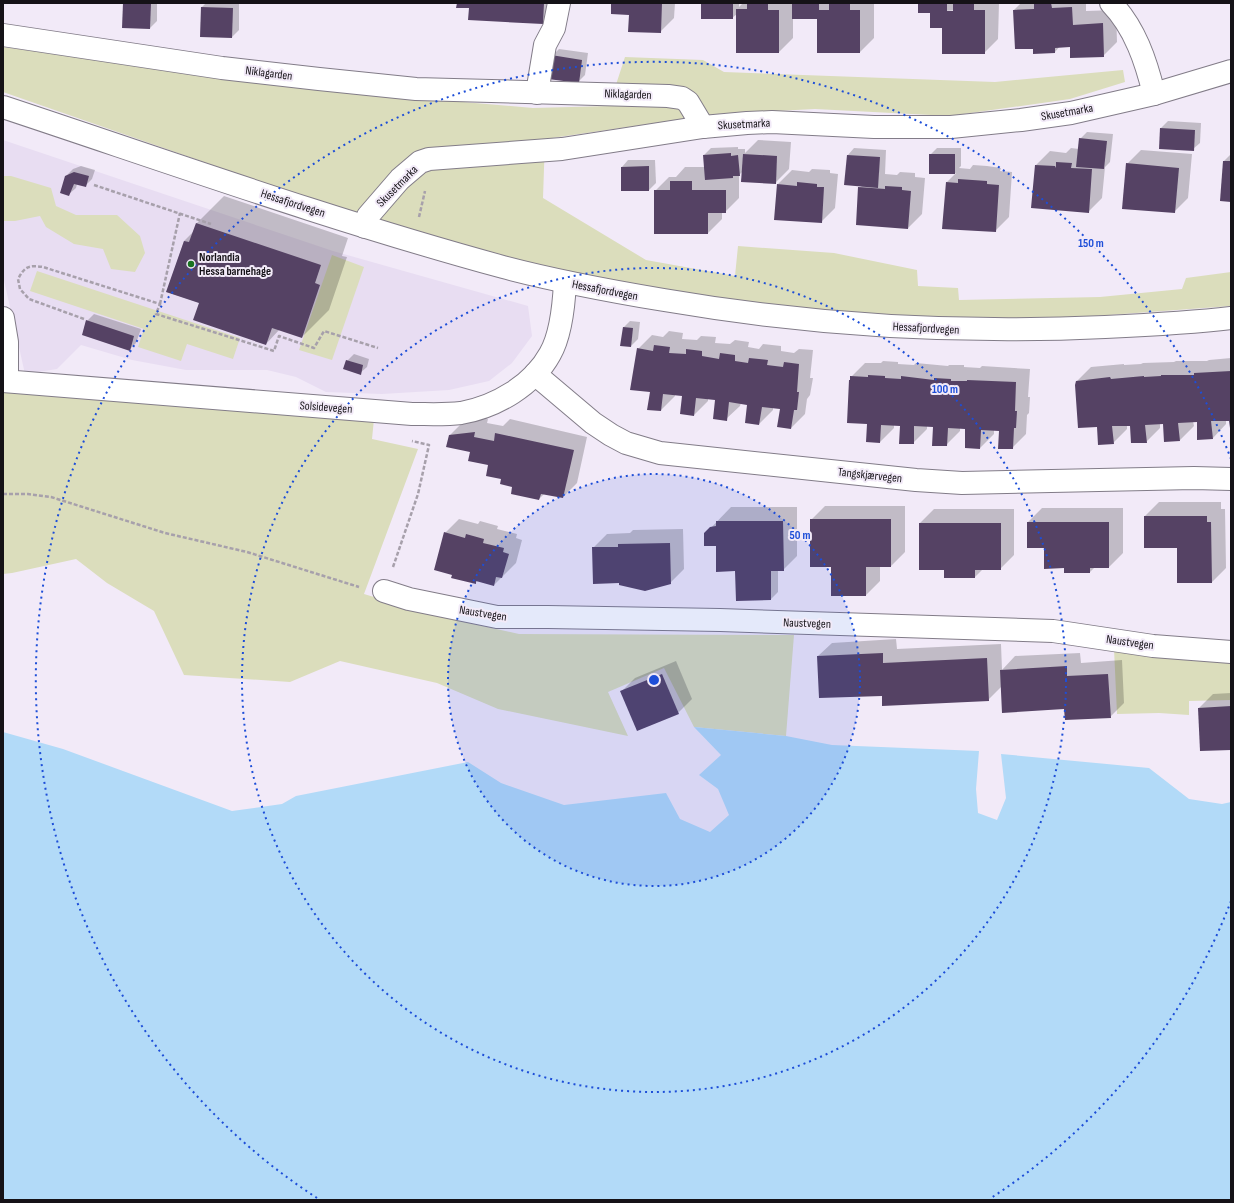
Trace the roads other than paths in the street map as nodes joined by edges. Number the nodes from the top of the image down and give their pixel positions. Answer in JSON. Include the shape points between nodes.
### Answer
{"nodes":[{"id":1,"x":559,"y":3,"type":"edge"},
{"id":2,"x":1111,"y":3,"type":"edge"},
{"id":3,"x":3,"y":35,"type":"edge"},
{"id":4,"x":1231,"y":71,"type":"edge"},
{"id":5,"x":537,"y":93,"type":"junction"},
{"id":6,"x":1154,"y":94,"type":"junction"},
{"id":7,"x":3,"y":107,"type":"edge"},
{"id":8,"x":703,"y":127,"type":"junction"},
{"id":9,"x":365,"y":227,"type":"junction"},
{"id":10,"x":565,"y":282,"type":"junction"},
{"id":11,"x":3,"y":318,"type":"edge"},
{"id":12,"x":1231,"y":318,"type":"edge"},
{"id":13,"x":535,"y":374,"type":"junction"},
{"id":14,"x":5,"y":381,"type":"edge"},
{"id":15,"x":1231,"y":479,"type":"edge"},
{"id":16,"x":384,"y":591,"type":"road end"},
{"id":17,"x":1231,"y":652,"type":"edge"}],
"edges":[{"from":1,"to":5,"type":"street","via":[[554,28],[546,45]]},
{"from":2,"to":6,"type":"street","via":[[1139,46]]},
{"from":3,"to":5,"type":"street","name":"Niklagarden","via":[[222,68],[319,79],[416,88]]},
{"from":4,"to":6,"type":"street","name":"Skusetmarka"},
{"from":5,"to":8,"type":"street","name":"Niklagarden","via":[[635,94],[682,98],[688,102]]},
{"from":6,"to":8,"type":"street","name":"Skusetmarka","via":[[1071,113],[951,127],[874,127],[772,122]]},
{"from":7,"to":9,"type":"street","name":"Hessafjordvegen"},
{"from":8,"to":9,"type":"street","name":"Skusetmarka","via":[[562,149],[429,159],[420,162],[400,179],[368,216]]},
{"from":9,"to":10,"type":"street","name":"Hessafjordvegen","via":[[505,268]]},
{"from":10,"to":12,"type":"street","name":"Hessafjordvegen","via":[[712,308],[853,324],[972,330],[1052,330]]},
{"from":10,"to":13,"type":"street","name":"Solsidevegen","via":[[558,334],[550,354]]},
{"from":11,"to":14,"type":"street","name":"Solsidevegen","via":[[7,342]]},
{"from":13,"to":14,"type":"street","name":"Solsidevegen","via":[[506,397],[481,408],[439,415]]},
{"from":13,"to":15,"type":"street","name":"Tangskjærvegen","via":[[610,435],[626,443],[660,453],[962,483]]},
{"from":16,"to":17,"type":"street","name":"Naustvegen","via":[[409,599],[497,617],[704,620],[1053,631],[1153,646]]}]}
